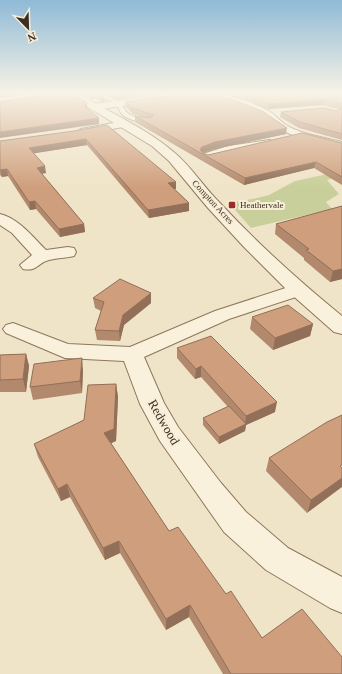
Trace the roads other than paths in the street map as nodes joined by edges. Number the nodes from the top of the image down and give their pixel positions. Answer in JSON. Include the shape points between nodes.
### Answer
{"nodes":[{"id":1,"x":121,"y":124,"type":"edge"},
{"id":2,"x":124,"y":124,"type":"edge"},
{"id":3,"x":281,"y":124,"type":"edge"},
{"id":4,"x":68,"y":134,"type":"edge"},
{"id":5,"x":301,"y":135,"type":"junction"},
{"id":6,"x":342,"y":145,"type":"edge"},
{"id":7,"x":206,"y":156,"type":"edge"},
{"id":8,"x":0,"y":218,"type":"edge"},
{"id":9,"x":68,"y":252,"type":"dead end"},
{"id":10,"x":298,"y":290,"type":"junction"},
{"id":11,"x":342,"y":327,"type":"edge"},
{"id":12,"x":13,"y":329,"type":"dead end"},
{"id":13,"x":132,"y":354,"type":"junction"},
{"id":14,"x":342,"y":596,"type":"edge"}],
"edges":[{"from":1,"to":4,"type":"street"},
{"from":2,"to":10,"type":"street","name":"Compton Acres","via":[[173,158],[213,205]]},
{"from":3,"to":5,"type":"street"},
{"from":5,"to":6,"type":"street"},
{"from":5,"to":7,"type":"street","via":[[228,149]]},
{"from":8,"to":9,"type":"street","via":[[17,230],[35,261]]},
{"from":10,"to":11,"type":"street","name":"Compton Acres"},
{"from":10,"to":13,"type":"street","via":[[222,315]]},
{"from":12,"to":13,"type":"street","via":[[65,350]]},
{"from":13,"to":14,"type":"street","name":"Redwood","via":[[152,404],[170,434],[235,522],[277,559]]}]}
